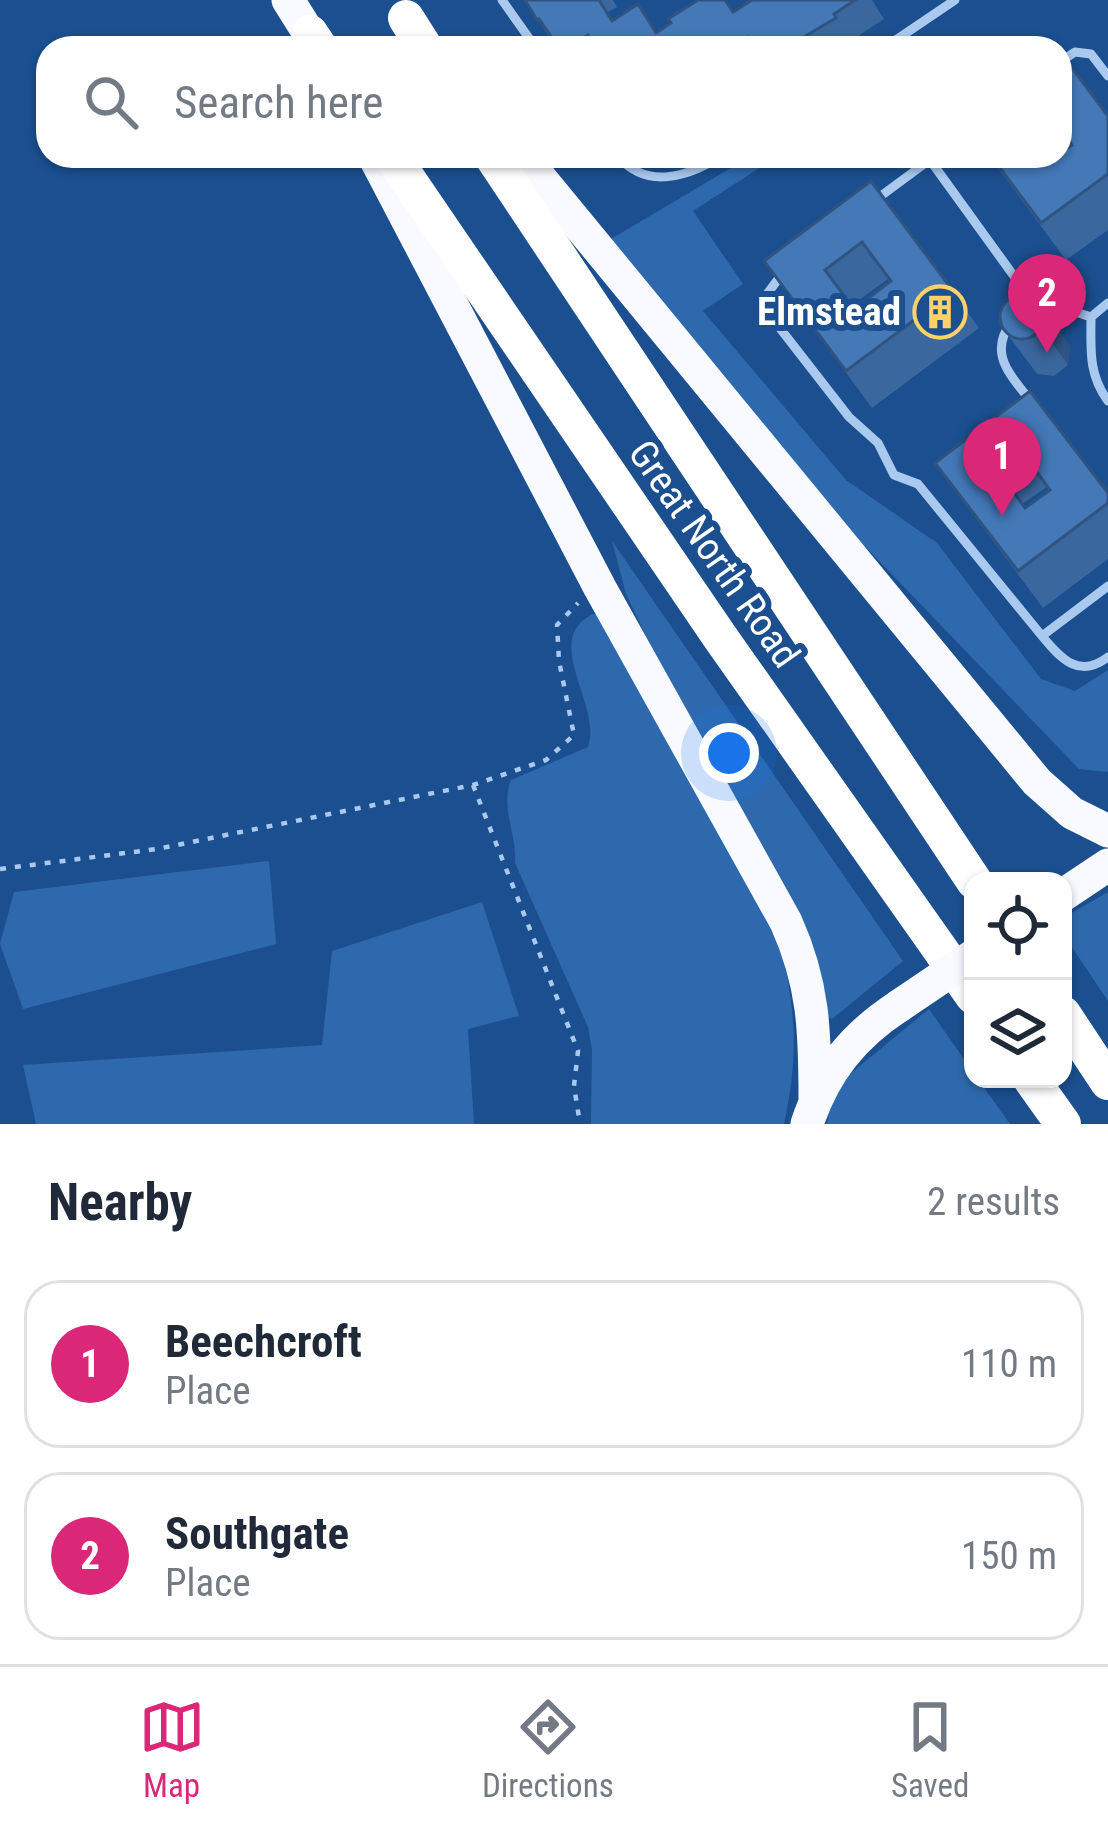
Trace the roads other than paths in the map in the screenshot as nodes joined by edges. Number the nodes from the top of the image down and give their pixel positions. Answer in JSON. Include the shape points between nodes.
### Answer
{"nodes":[{"id":1,"x":289,"y":0,"type":"edge"},
{"id":2,"x":502,"y":0,"type":"edge"},
{"id":3,"x":955,"y":0,"type":"edge"},
{"id":4,"x":312,"y":36,"type":"edge"},
{"id":5,"x":528,"y":36,"type":"edge"},
{"id":6,"x":902,"y":36,"type":"edge"},
{"id":7,"x":1072,"y":54,"type":"edge"},
{"id":8,"x":1108,"y":76,"type":"edge"},
{"id":9,"x":380,"y":168,"type":"edge"},
{"id":10,"x":400,"y":168,"type":"edge"},
{"id":11,"x":500,"y":168,"type":"edge"},
{"id":12,"x":532,"y":168,"type":"edge"},
{"id":13,"x":627,"y":168,"type":"edge"},
{"id":14,"x":702,"y":168,"type":"edge"},
{"id":15,"x":918,"y":168,"type":"edge"},
{"id":16,"x":939,"y":168,"type":"edge"},
{"id":17,"x":862,"y":209,"type":"edge"},
{"id":18,"x":795,"y":262,"type":"edge"},
{"id":19,"x":1029,"y":297,"type":"junction"},
{"id":20,"x":1108,"y":303,"type":"edge"},
{"id":21,"x":1091,"y":317,"type":"junction"},
{"id":22,"x":1029,"y":400,"type":"edge"},
{"id":23,"x":1108,"y":400,"type":"edge"},
{"id":24,"x":1108,"y":586,"type":"edge"},
{"id":25,"x":1042,"y":635,"type":"junction"},
{"id":26,"x":1108,"y":657,"type":"edge"},
{"id":27,"x":1108,"y":831,"type":"edge"},
{"id":28,"x":1108,"y":865,"type":"edge"},
{"id":29,"x":968,"y":872,"type":"edge"},
{"id":30,"x":1072,"y":889,"type":"edge"},
{"id":31,"x":964,"y":962,"type":"edge"},
{"id":32,"x":964,"y":983,"type":"edge"},
{"id":33,"x":1072,"y":1028,"type":"edge"},
{"id":34,"x":1108,"y":1082,"type":"edge"},
{"id":35,"x":1037,"y":1088,"type":"edge"},
{"id":36,"x":811,"y":1112,"type":"edge"},
{"id":37,"x":1063,"y":1124,"type":"edge"}],
"edges":[{"from":1,"to":4,"type":"highway"},
{"from":2,"to":5,"type":"lane"},
{"from":3,"to":6,"type":"lane"},
{"from":7,"to":8,"type":"lane","via":[[1091,54]]},
{"from":9,"to":36,"type":"highway","via":[[800,952],[814,1006]]},
{"from":10,"to":32,"type":"highway","name":"Great North Road"},
{"from":11,"to":29,"type":"highway","name":"Great North Road"},
{"from":12,"to":27,"type":"highway","via":[[1037,782]]},
{"from":13,"to":14,"type":"lane","via":[[658,178]]},
{"from":15,"to":17,"type":"lane"},
{"from":16,"to":19,"type":"lane"},
{"from":18,"to":25,"type":"lane","via":[[767,294],[772,318],[878,443],[894,475],[918,484]]},
{"from":19,"to":21,"type":"lane"},
{"from":19,"to":22,"type":"lane","via":[[999,344],[1003,365]]},
{"from":20,"to":21,"type":"lane"},
{"from":21,"to":23,"type":"lane","via":[[1090,364]]},
{"from":24,"to":25,"type":"lane"},
{"from":25,"to":26,"type":"lane","via":[[1074,666]]},
{"from":28,"to":30,"type":"highway"},
{"from":31,"to":36,"type":"highway","bridge":true,"via":[[850,1046]]},
{"from":33,"to":34,"type":"highway"},
{"from":35,"to":37,"type":"highway"}]}
